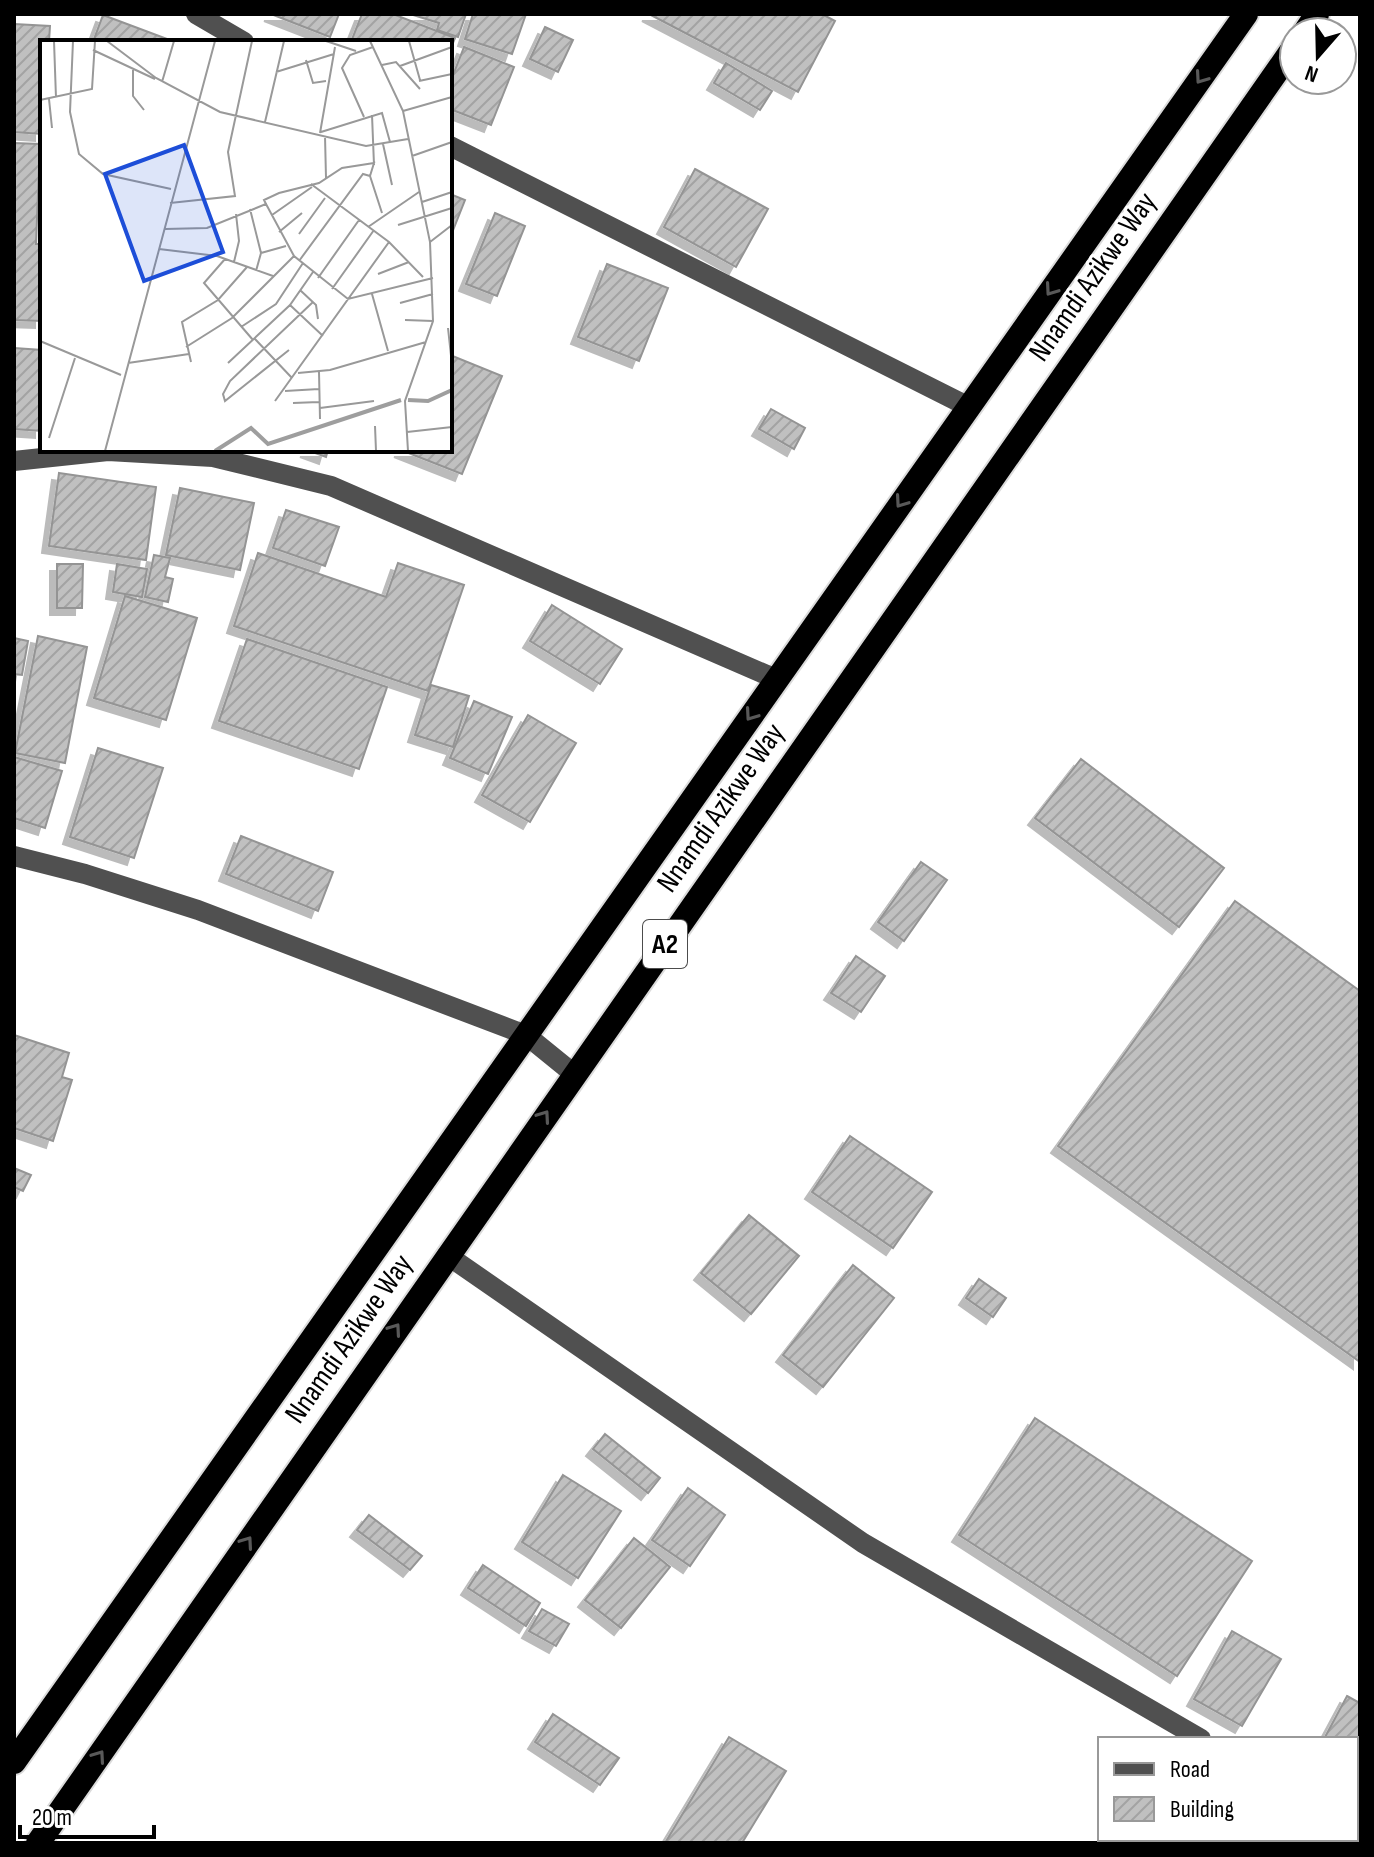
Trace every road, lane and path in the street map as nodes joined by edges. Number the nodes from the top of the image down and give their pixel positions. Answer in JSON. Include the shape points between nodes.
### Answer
{"nodes":[{"id":1,"x":196,"y":14,"type":"edge"},
{"id":2,"x":1246,"y":14,"type":"edge"},
{"id":3,"x":241,"y":40,"type":"edge"},
{"id":4,"x":1278,"y":70,"type":"edge"},
{"id":5,"x":452,"y":147,"type":"edge"},
{"id":6,"x":969,"y":407,"type":"junction"},
{"id":7,"x":99,"y":452,"type":"edge"},
{"id":8,"x":126,"y":452,"type":"edge"},
{"id":9,"x":14,"y":461,"type":"edge"},
{"id":10,"x":776,"y":679,"type":"junction"},
{"id":11,"x":14,"y":856,"type":"edge"},
{"id":12,"x":526,"y":1035,"type":"junction"},
{"id":13,"x":574,"y":1074,"type":"junction"},
{"id":14,"x":447,"y":1255,"type":"junction"},
{"id":15,"x":1198,"y":1737,"type":"edge"},
{"id":16,"x":14,"y":1762,"type":"edge"},
{"id":17,"x":38,"y":1843,"type":"edge"}],
"edges":[{"from":1,"to":3,"type":"street"},
{"from":2,"to":6,"type":"highway","name":"Nnamdi Azikwe Way","number":"A2","one_way":true},
{"from":4,"to":13,"type":"highway","name":"Nnamdi Azikwe Way","number":"A2"},
{"from":5,"to":6,"type":"street"},
{"from":6,"to":10,"type":"highway","name":"Nnamdi Azikwe Way","number":"A2","one_way":true},
{"from":7,"to":9,"type":"street"},
{"from":8,"to":10,"type":"street","via":[[213,457],[331,486]]},
{"from":10,"to":12,"type":"highway","name":"Nnamdi Azikwe Way","number":"A2","one_way":true},
{"from":11,"to":12,"type":"street","via":[[198,910]]},
{"from":12,"to":13,"type":"street"},
{"from":12,"to":16,"type":"highway","name":"Nnamdi Azikwe Way","number":"A2"},
{"from":14,"to":13,"type":"highway","name":"Nnamdi Azikwe Way","number":"A2","one_way":true},
{"from":14,"to":15,"type":"street","via":[[863,1543]]},
{"from":17,"to":14,"type":"highway","name":"Nnamdi Azikwe Way","number":"A2","one_way":true}]}
